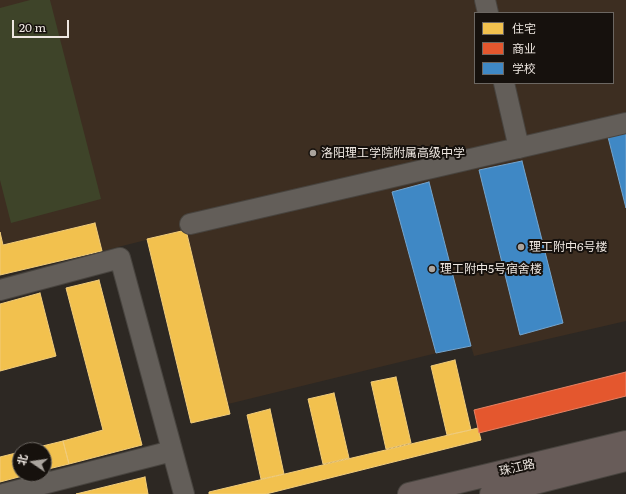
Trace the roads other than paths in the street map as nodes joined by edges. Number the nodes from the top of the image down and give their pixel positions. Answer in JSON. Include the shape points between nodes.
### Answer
{"nodes":[{"id":1,"x":485,"y":0,"type":"edge"},
{"id":2,"x":488,"y":12,"type":"edge"},
{"id":3,"x":504,"y":84,"type":"edge"},
{"id":4,"x":626,"y":123,"type":"edge"},
{"id":5,"x":519,"y":148,"type":"junction"},
{"id":6,"x":190,"y":224,"type":"dead end"},
{"id":7,"x":0,"y":290,"type":"edge"},
{"id":8,"x":626,"y":442,"type":"edge"},
{"id":9,"x":172,"y":451,"type":"junction"},
{"id":10,"x":626,"y":460,"type":"edge"},
{"id":11,"x":4,"y":494,"type":"edge"},
{"id":12,"x":184,"y":494,"type":"edge"},
{"id":13,"x":409,"y":494,"type":"edge"},
{"id":14,"x":491,"y":494,"type":"edge"}],
"edges":[{"from":1,"to":2,"type":"lane"},
{"from":3,"to":5,"type":"lane"},
{"from":4,"to":5,"type":"lane"},
{"from":5,"to":6,"type":"lane"},
{"from":7,"to":9,"type":"lane","via":[[120,258]]},
{"from":8,"to":13,"type":"main road","name":"珠江路"},
{"from":9,"to":11,"type":"lane"},
{"from":9,"to":12,"type":"lane"},
{"from":10,"to":14,"type":"main road","name":"珠江路"}]}
